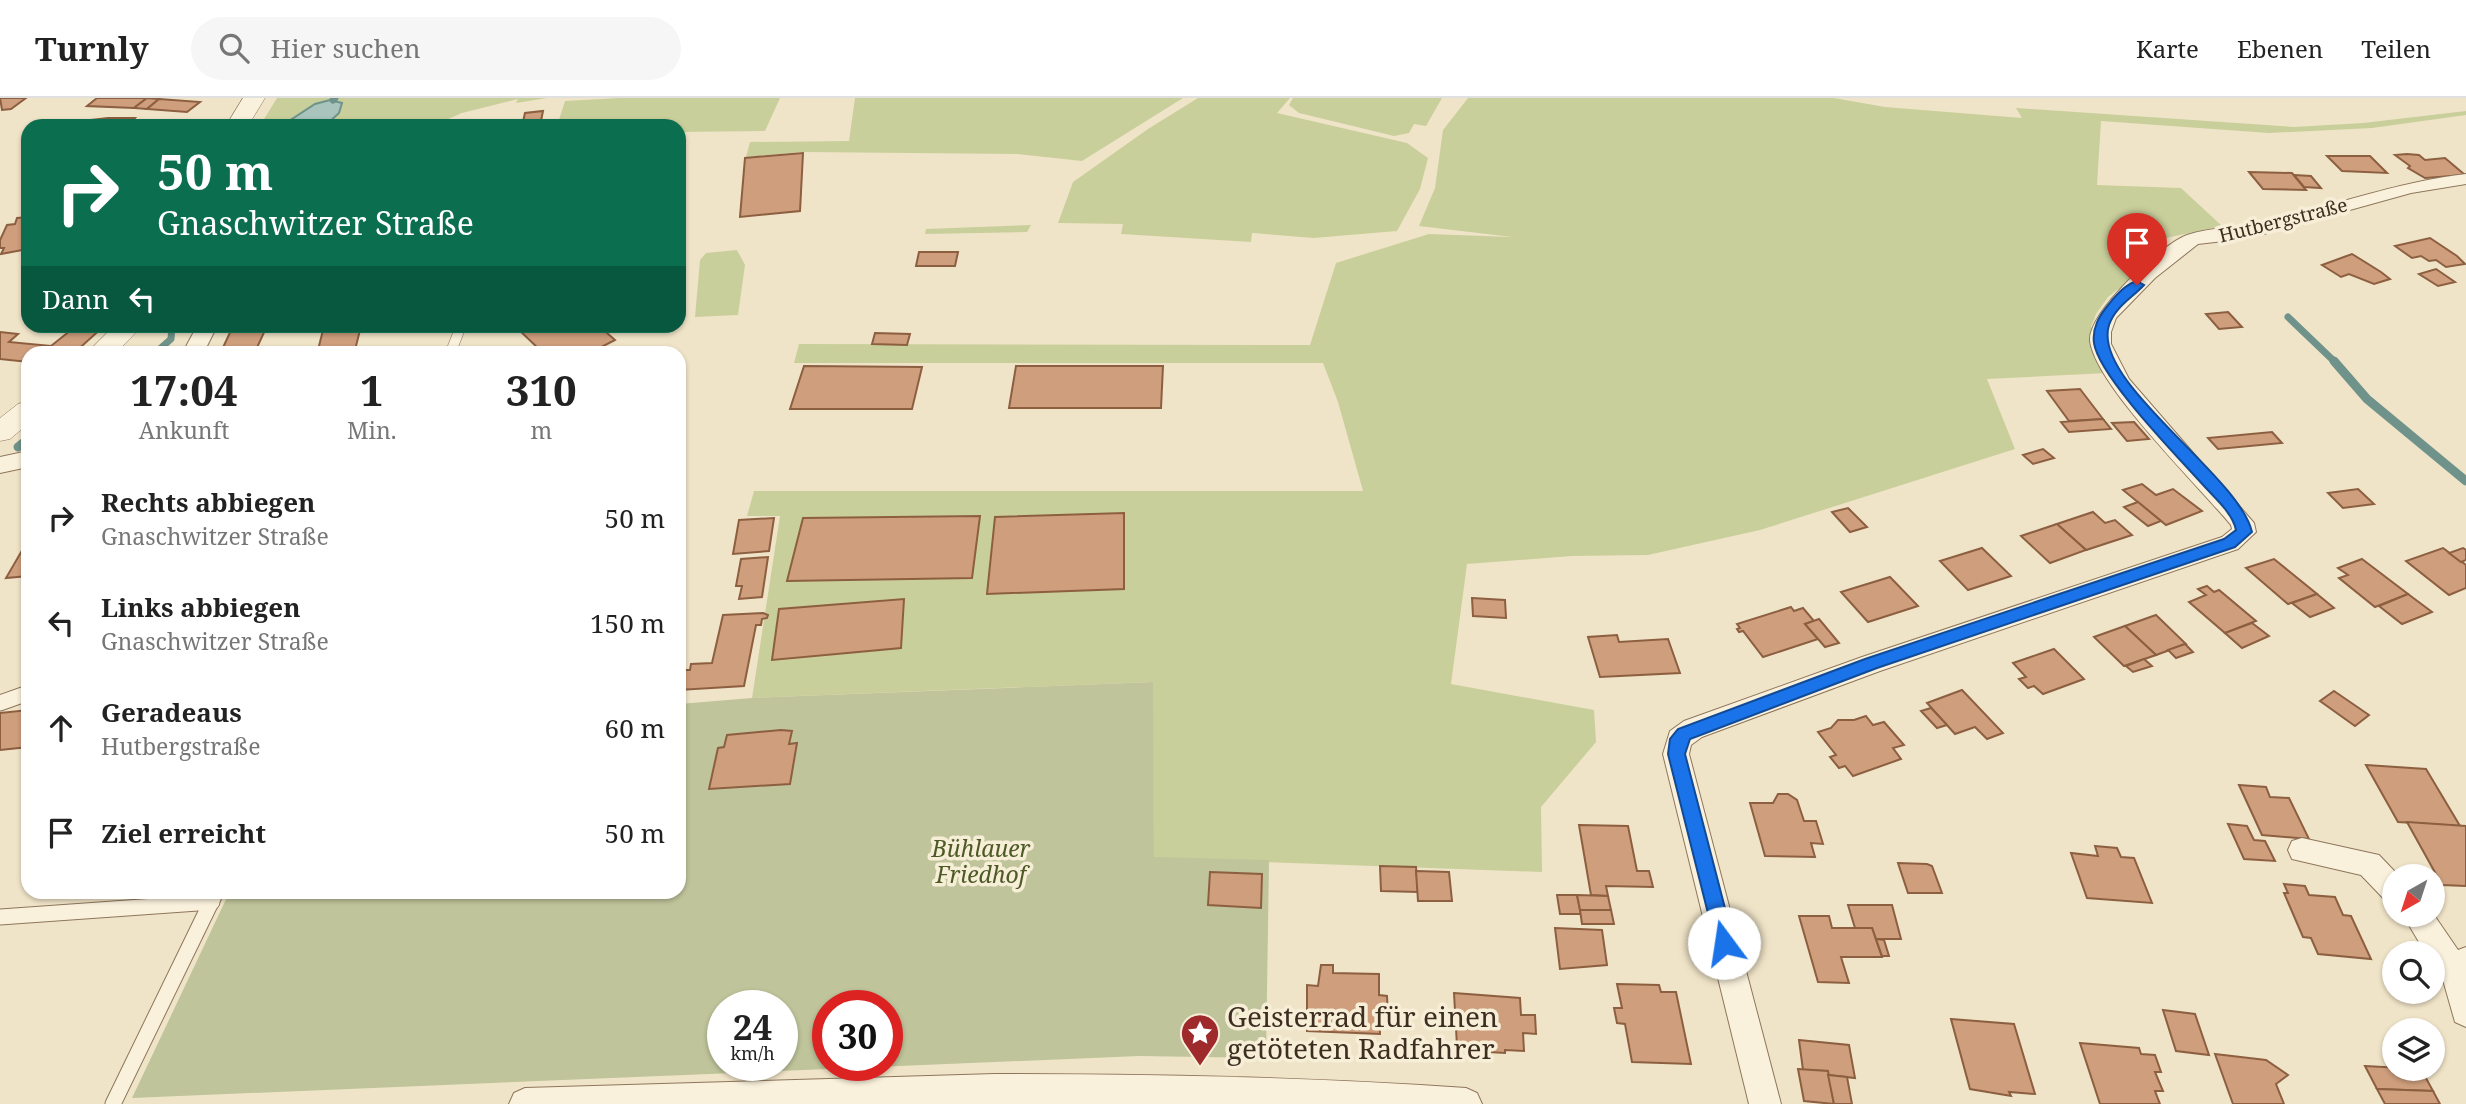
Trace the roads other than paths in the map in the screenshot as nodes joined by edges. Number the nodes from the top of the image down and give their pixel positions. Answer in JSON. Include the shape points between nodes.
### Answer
{"nodes":[{"id":1,"x":254,"y":98,"type":"edge"},
{"id":2,"x":241,"y":119,"type":"edge"},
{"id":3,"x":2466,"y":179,"type":"edge"},
{"id":4,"x":122,"y":333,"type":"edge"},
{"id":5,"x":108,"y":346,"type":"edge"},
{"id":6,"x":21,"y":416,"type":"edge"},
{"id":7,"x":0,"y":432,"type":"edge"},
{"id":8,"x":21,"y":460,"type":"edge"},
{"id":9,"x":0,"y":465,"type":"edge"},
{"id":10,"x":21,"y":696,"type":"edge"},
{"id":11,"x":0,"y":703,"type":"edge"},
{"id":12,"x":2302,"y":850,"type":"dead end"},
{"id":13,"x":2382,"y":878,"type":"edge"},
{"id":14,"x":196,"y":899,"type":"edge"},
{"id":15,"x":213,"y":899,"type":"edge"},
{"id":16,"x":3,"y":920,"type":"edge"},
{"id":17,"x":2429,"y":928,"type":"edge"},
{"id":18,"x":2461,"y":968,"type":"edge"},
{"id":19,"x":2466,"y":1012,"type":"edge"},
{"id":20,"x":113,"y":1104,"type":"edge"},
{"id":21,"x":525,"y":1104,"type":"edge"},
{"id":22,"x":1466,"y":1104,"type":"edge"},
{"id":23,"x":1765,"y":1104,"type":"edge"}],
"edges":[{"from":1,"to":2,"type":"street"},
{"from":3,"to":23,"type":"street","name":"Hutbergstraße","via":[[2430,182],[2248,233],[2191,240],[2106,316],[2101,328],[2105,358],[2242,523],[2244,532],[2239,538],[1871,664],[1693,729],[1679,739],[1676,754]]},
{"from":4,"to":5,"type":"street"},
{"from":6,"to":7,"type":"street"},
{"from":8,"to":9,"type":"street"},
{"from":10,"to":11,"type":"lane"},
{"from":12,"to":13,"type":"street","via":[[2369,864]]},
{"from":14,"to":16,"type":"lane"},
{"from":15,"to":20,"type":"lane"},
{"from":17,"to":18,"type":"street"},
{"from":18,"to":19,"type":"street"},
{"from":21,"to":22,"type":"street","via":[[1146,1088]]}]}
